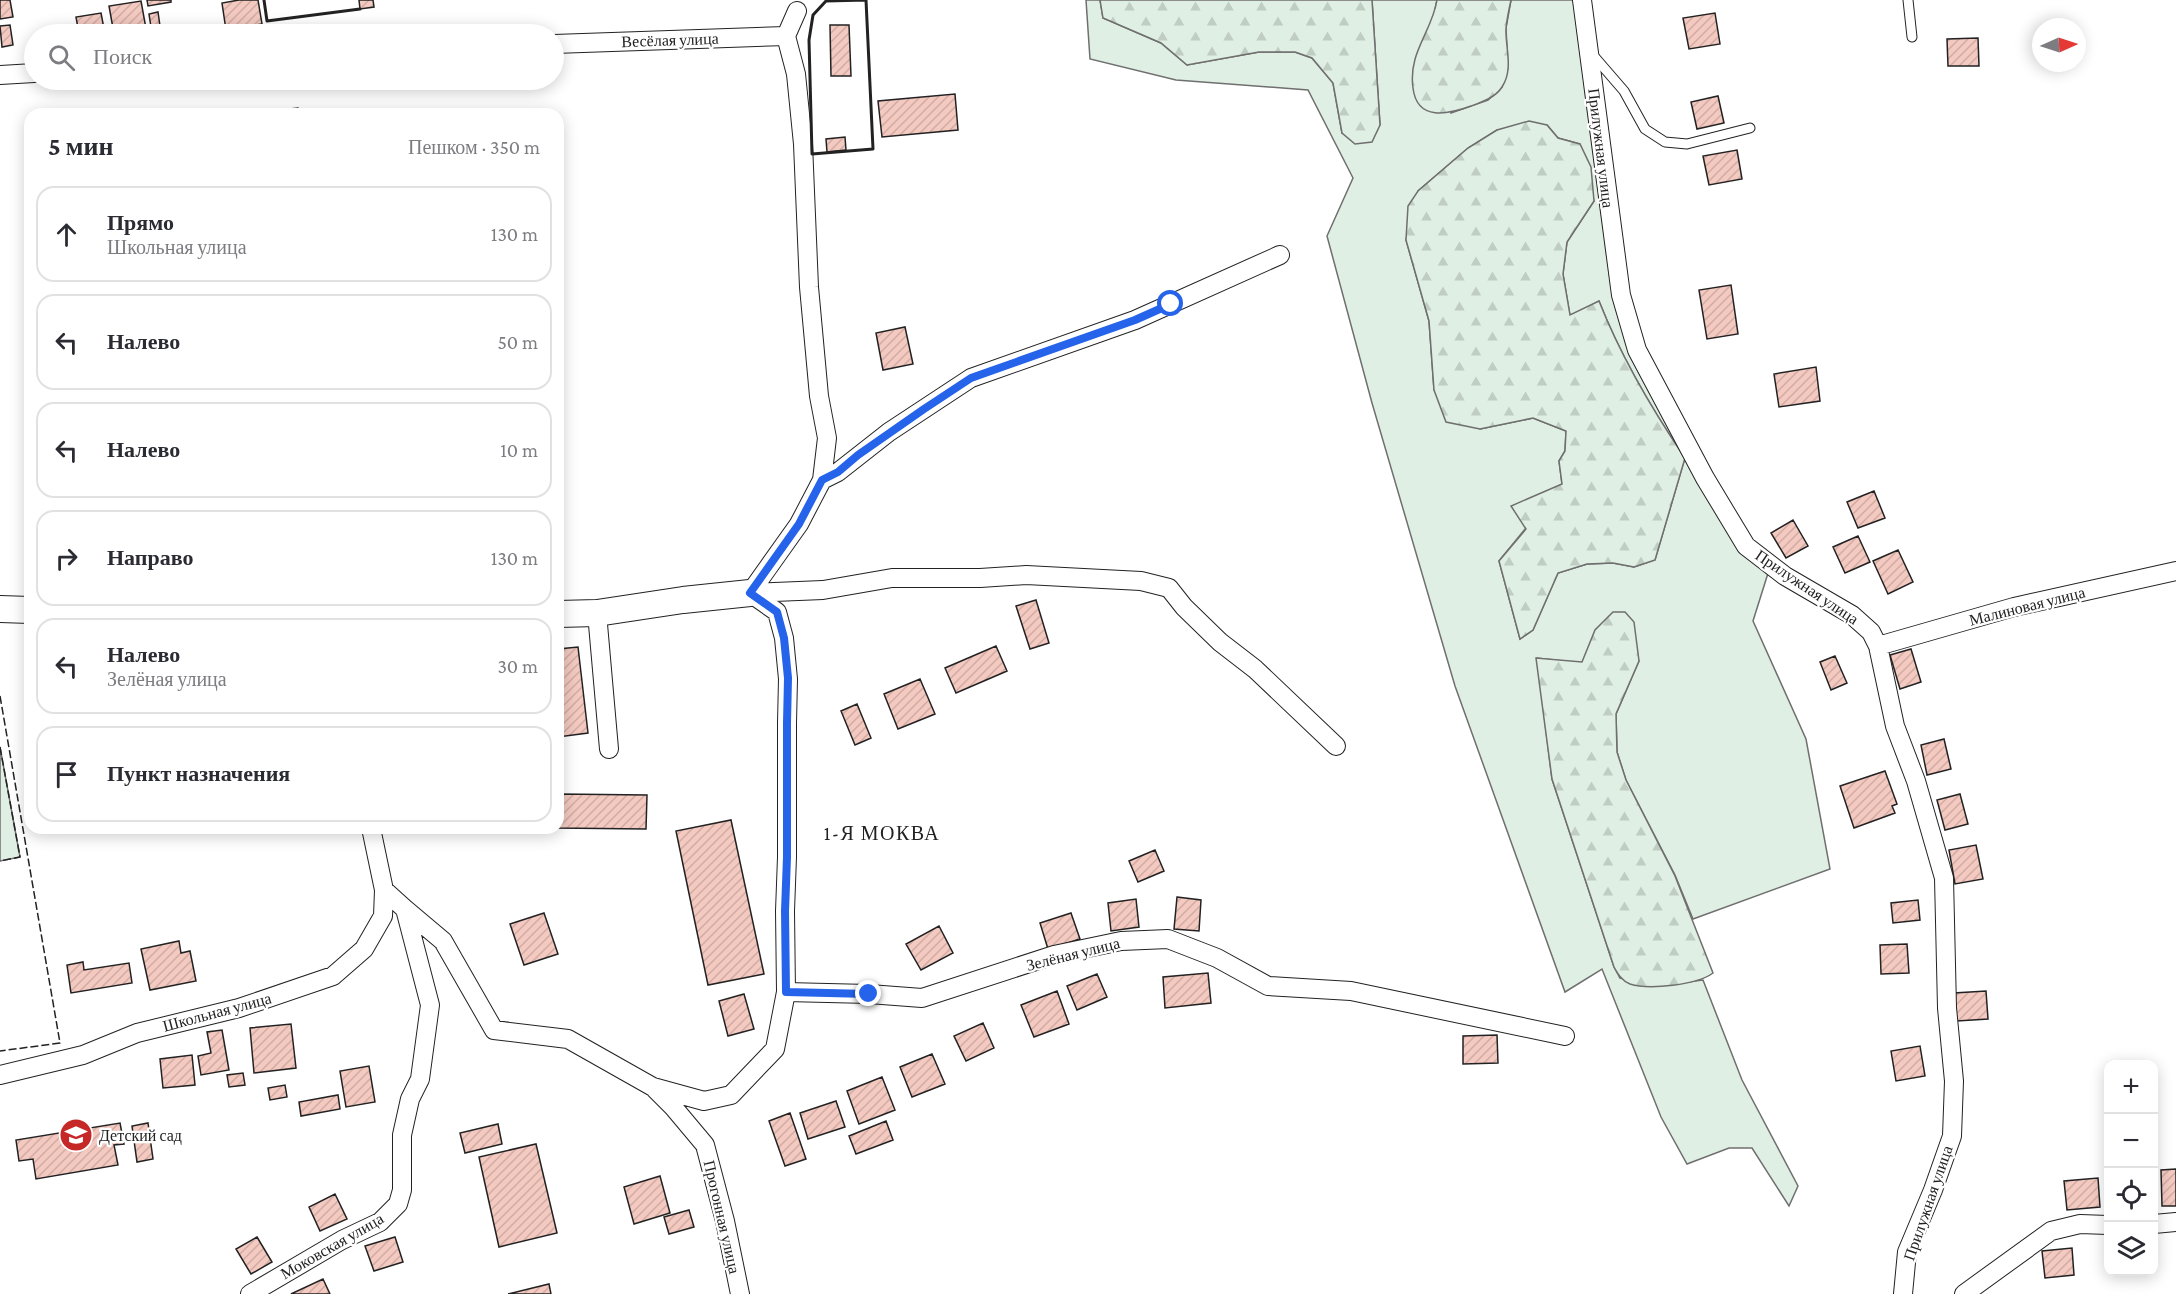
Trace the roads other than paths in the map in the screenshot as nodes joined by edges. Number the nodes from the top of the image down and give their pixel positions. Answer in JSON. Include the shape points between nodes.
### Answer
{"nodes":[{"id":1,"x":1582,"y":0,"type":"edge"},
{"id":2,"x":1908,"y":0,"type":"edge"},
{"id":3,"x":797,"y":11,"type":"dead end"},
{"id":4,"x":786,"y":36,"type":"junction"},
{"id":5,"x":1912,"y":37,"type":"dead end"},
{"id":6,"x":564,"y":44,"type":"edge"},
{"id":7,"x":1589,"y":50,"type":"junction"},
{"id":8,"x":24,"y":74,"type":"edge"},
{"id":9,"x":0,"y":75,"type":"edge"},
{"id":10,"x":1750,"y":129,"type":"dead end"},
{"id":11,"x":1280,"y":255,"type":"dead end"},
{"id":12,"x":822,"y":480,"type":"junction"},
{"id":13,"x":2176,"y":571,"type":"edge"},
{"id":14,"x":750,"y":593,"type":"junction"},
{"id":15,"x":0,"y":609,"type":"edge"},
{"id":16,"x":24,"y":610,"type":"edge"},
{"id":17,"x":597,"y":613,"type":"junction"},
{"id":18,"x":564,"y":614,"type":"edge"},
{"id":19,"x":1878,"y":646,"type":"junction"},
{"id":20,"x":1336,"y":746,"type":"dead end"},
{"id":21,"x":609,"y":749,"type":"dead end"},
{"id":22,"x":372,"y":834,"type":"edge"},
{"id":23,"x":384,"y":890,"type":"junction"},
{"id":24,"x":405,"y":909,"type":"junction"},
{"id":25,"x":786,"y":992,"type":"junction"},
{"id":26,"x":1565,"y":1036,"type":"dead end"},
{"id":27,"x":0,"y":1075,"type":"edge"},
{"id":28,"x":653,"y":1087,"type":"junction"},
{"id":29,"x":2176,"y":1222,"type":"edge"},
{"id":30,"x":2158,"y":1224,"type":"edge"},
{"id":31,"x":2104,"y":1225,"type":"edge"},
{"id":32,"x":250,"y":1294,"type":"edge"},
{"id":33,"x":740,"y":1294,"type":"edge"},
{"id":34,"x":1903,"y":1294,"type":"edge"},
{"id":35,"x":1964,"y":1294,"type":"edge"}],
"edges":[{"from":1,"to":7,"type":"street","name":"Прилужная улица"},
{"from":2,"to":5,"type":"lane"},
{"from":3,"to":4,"type":"street"},
{"from":4,"to":6,"type":"street","name":"Весёлая улица"},
{"from":4,"to":12,"type":"street","via":[[796,74],[809,287],[827,438]]},
{"from":7,"to":10,"type":"lane","via":[[1624,91],[1645,129],[1665,142],[1687,144]]},
{"from":7,"to":19,"type":"street","name":"Прилужная улица","via":[[1621,295],[1637,350],[1746,546],[1785,576],[1852,615],[1871,632]]},
{"from":8,"to":9,"type":"street"},
{"from":11,"to":12,"type":"street","via":[[1135,320],[971,378]]},
{"from":12,"to":14,"type":"street","via":[[799,524]]},
{"from":13,"to":19,"type":"street","name":"Малиновая улица","via":[[2014,607]]},
{"from":14,"to":17,"type":"street"},
{"from":14,"to":20,"type":"street","via":[[823,590],[892,578],[1026,575],[1141,581],[1169,588],[1220,642],[1255,669]]},
{"from":14,"to":25,"type":"street","via":[[777,612],[788,678]]},
{"from":15,"to":16,"type":"street"},
{"from":17,"to":18,"type":"street"},
{"from":17,"to":21,"type":"street"},
{"from":19,"to":34,"type":"street","name":"Прилужная улица","via":[[1895,726],[1916,781],[1944,878],[1947,1008],[1954,1081],[1952,1136],[1907,1252]]},
{"from":22,"to":23,"type":"street","name":"Школьная улица"},
{"from":23,"to":24,"type":"street"},
{"from":23,"to":27,"type":"street","name":"Школьная улица","via":[[383,916],[364,949],[333,976],[239,1008],[137,1033],[83,1055]]},
{"from":24,"to":28,"type":"street","via":[[443,941],[494,1030],[568,1039]]},
{"from":24,"to":32,"type":"street","name":"Моковская улица","via":[[430,1005],[420,1079],[410,1099],[402,1135],[402,1190],[398,1204],[380,1222]]},
{"from":25,"to":26,"type":"street","name":"Зелёная улица","via":[[922,998],[1054,955],[1121,941],[1168,939],[1218,958],[1268,986],[1351,991]]},
{"from":25,"to":28,"type":"street","via":[[775,1048],[731,1095],[704,1101]]},
{"from":28,"to":33,"type":"street","name":"Прогонная улица","via":[[705,1145]]},
{"from":29,"to":30,"type":"street"},
{"from":31,"to":35,"type":"street","via":[[2080,1224],[2051,1230]]}]}
